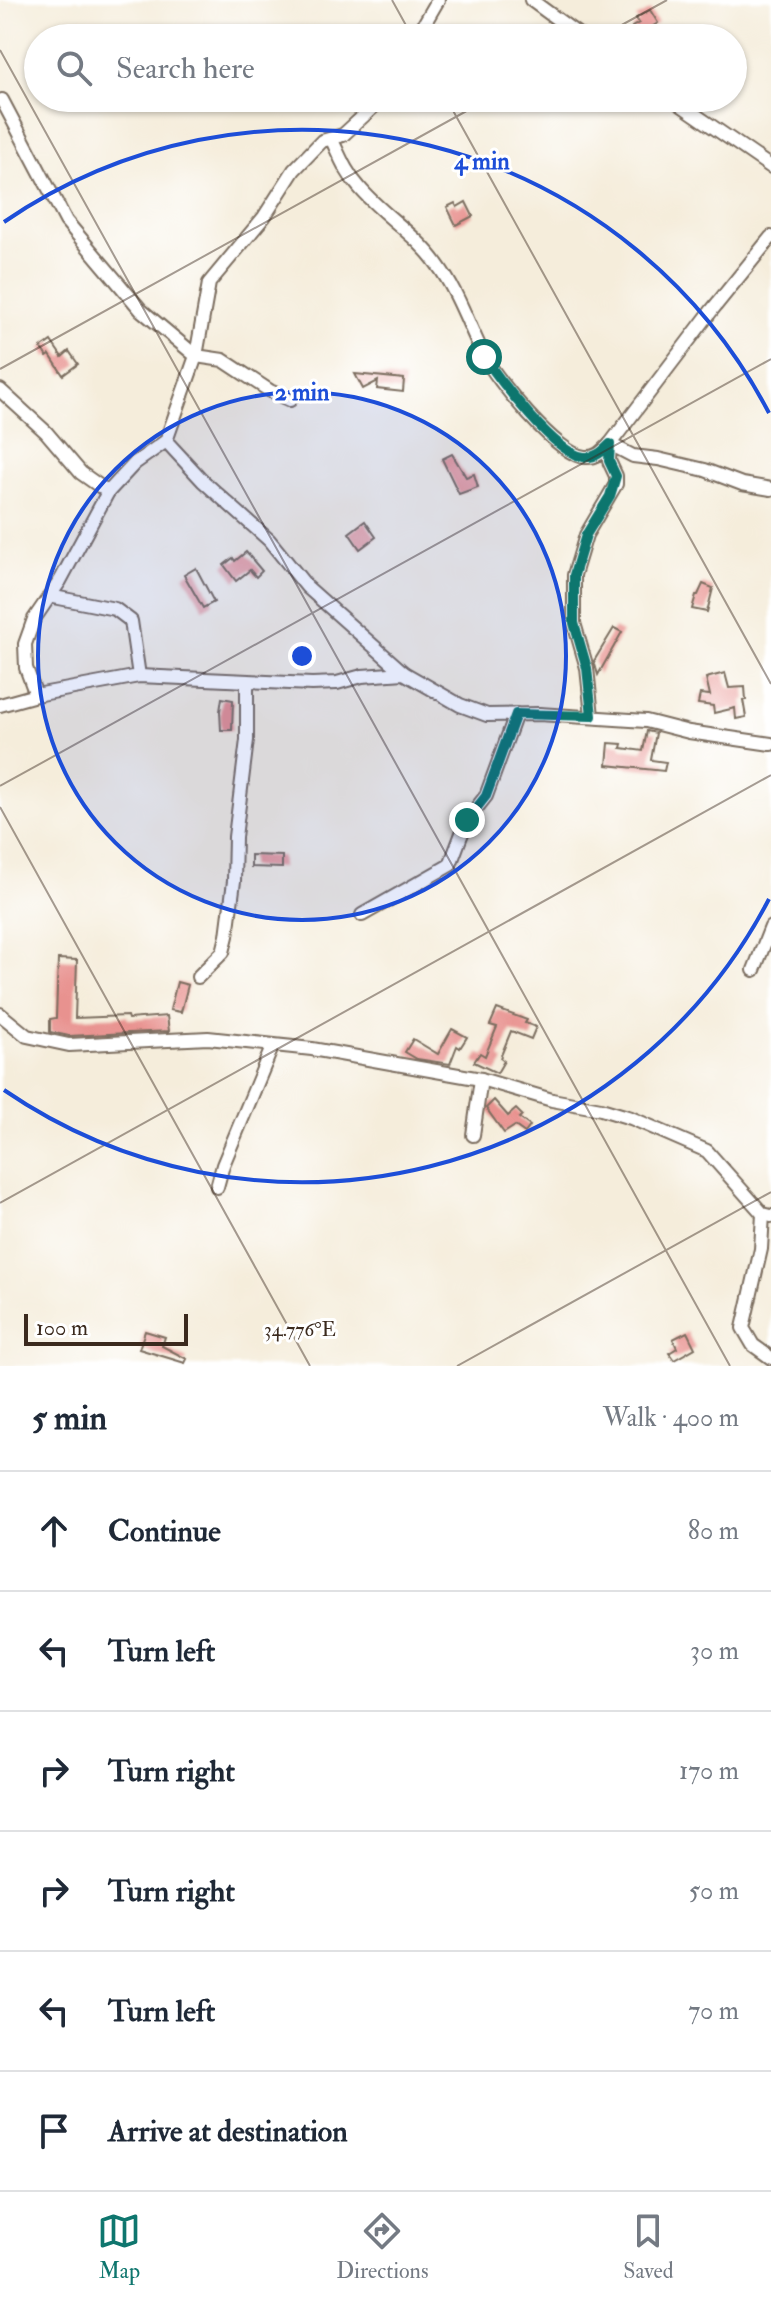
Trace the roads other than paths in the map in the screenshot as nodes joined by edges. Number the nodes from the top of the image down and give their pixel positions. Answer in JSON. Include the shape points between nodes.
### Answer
{"nodes":[{"id":1,"x":438,"y":0,"type":"edge"},
{"id":2,"x":531,"y":0,"type":"edge"},
{"id":3,"x":424,"y":24,"type":"edge"},
{"id":4,"x":564,"y":24,"type":"edge"},
{"id":5,"x":2,"y":100,"type":"edge"},
{"id":6,"x":368,"y":112,"type":"edge"},
{"id":7,"x":691,"y":112,"type":"edge"},
{"id":8,"x":332,"y":140,"type":"junction"},
{"id":9,"x":771,"y":167,"type":"edge"},
{"id":10,"x":771,"y":237,"type":"edge"},
{"id":11,"x":196,"y":356,"type":"junction"},
{"id":12,"x":0,"y":390,"type":"edge"},
{"id":13,"x":290,"y":400,"type":"dead end"},
{"id":14,"x":166,"y":441,"type":"junction"},
{"id":15,"x":610,"y":444,"type":"junction"},
{"id":16,"x":771,"y":489,"type":"edge"},
{"id":17,"x":108,"y":492,"type":"junction"},
{"id":18,"x":49,"y":596,"type":"junction"},
{"id":19,"x":404,"y":673,"type":"junction"},
{"id":20,"x":139,"y":676,"type":"junction"},
{"id":21,"x":247,"y":681,"type":"junction"},
{"id":22,"x":36,"y":695,"type":"junction"},
{"id":23,"x":0,"y":705,"type":"edge"},
{"id":24,"x":516,"y":714,"type":"junction"},
{"id":25,"x":592,"y":716,"type":"junction"},
{"id":26,"x":771,"y":744,"type":"edge"},
{"id":27,"x":362,"y":915,"type":"dead end"},
{"id":28,"x":771,"y":927,"type":"edge"},
{"id":29,"x":754,"y":970,"type":"dead end"},
{"id":30,"x":198,"y":977,"type":"dead end"},
{"id":31,"x":0,"y":1015,"type":"edge"},
{"id":32,"x":273,"y":1045,"type":"junction"},
{"id":33,"x":481,"y":1079,"type":"junction"},
{"id":34,"x":473,"y":1135,"type":"dead end"},
{"id":35,"x":217,"y":1187,"type":"dead end"},
{"id":36,"x":767,"y":1215,"type":"edge"},
{"id":37,"x":769,"y":1362,"type":"edge"}],
"edges":[{"from":1,"to":3,"type":"street"},
{"from":2,"to":4,"type":"street"},
{"from":5,"to":11,"type":"street","via":[[74,231],[141,310]]},
{"from":6,"to":8,"type":"street"},
{"from":7,"to":9,"type":"street"},
{"from":8,"to":11,"type":"street","via":[[322,141],[294,170],[264,217],[209,283]]},
{"from":8,"to":15,"type":"street","via":[[358,187],[451,283],[484,357],[522,407],[552,439],[582,458],[597,456]]},
{"from":10,"to":15,"type":"street"},
{"from":11,"to":13,"type":"street","via":[[223,360]]},
{"from":11,"to":14,"type":"street"},
{"from":12,"to":17,"type":"street","via":[[81,473]]},
{"from":14,"to":17,"type":"street"},
{"from":14,"to":19,"type":"street","via":[[269,540],[307,587]]},
{"from":15,"to":16,"type":"street","via":[[633,456]]},
{"from":15,"to":25,"type":"street","via":[[616,484],[586,535],[574,575],[574,623],[587,668]]},
{"from":17,"to":18,"type":"street"},
{"from":18,"to":20,"type":"street","via":[[115,609],[131,621]]},
{"from":18,"to":22,"type":"street","via":[[25,644],[26,668]]},
{"from":19,"to":21,"type":"street","via":[[337,683]]},
{"from":19,"to":24,"type":"street","via":[[487,715]]},
{"from":20,"to":21,"type":"street"},
{"from":20,"to":22,"type":"street"},
{"from":21,"to":30,"type":"street","via":[[247,740],[227,936],[223,952]]},
{"from":22,"to":23,"type":"street"},
{"from":24,"to":25,"type":"street"},
{"from":24,"to":27,"type":"street","via":[[486,796],[467,820],[450,865]]},
{"from":25,"to":26,"type":"street"},
{"from":28,"to":29,"type":"street"},
{"from":31,"to":32,"type":"street","via":[[27,1036],[69,1045],[208,1038]]},
{"from":32,"to":33,"type":"street"},
{"from":32,"to":35,"type":"street"},
{"from":33,"to":34,"type":"street"},
{"from":33,"to":36,"type":"street","via":[[631,1118],[707,1151]]},
{"from":36,"to":37,"type":"street","via":[[743,1328]]}]}
